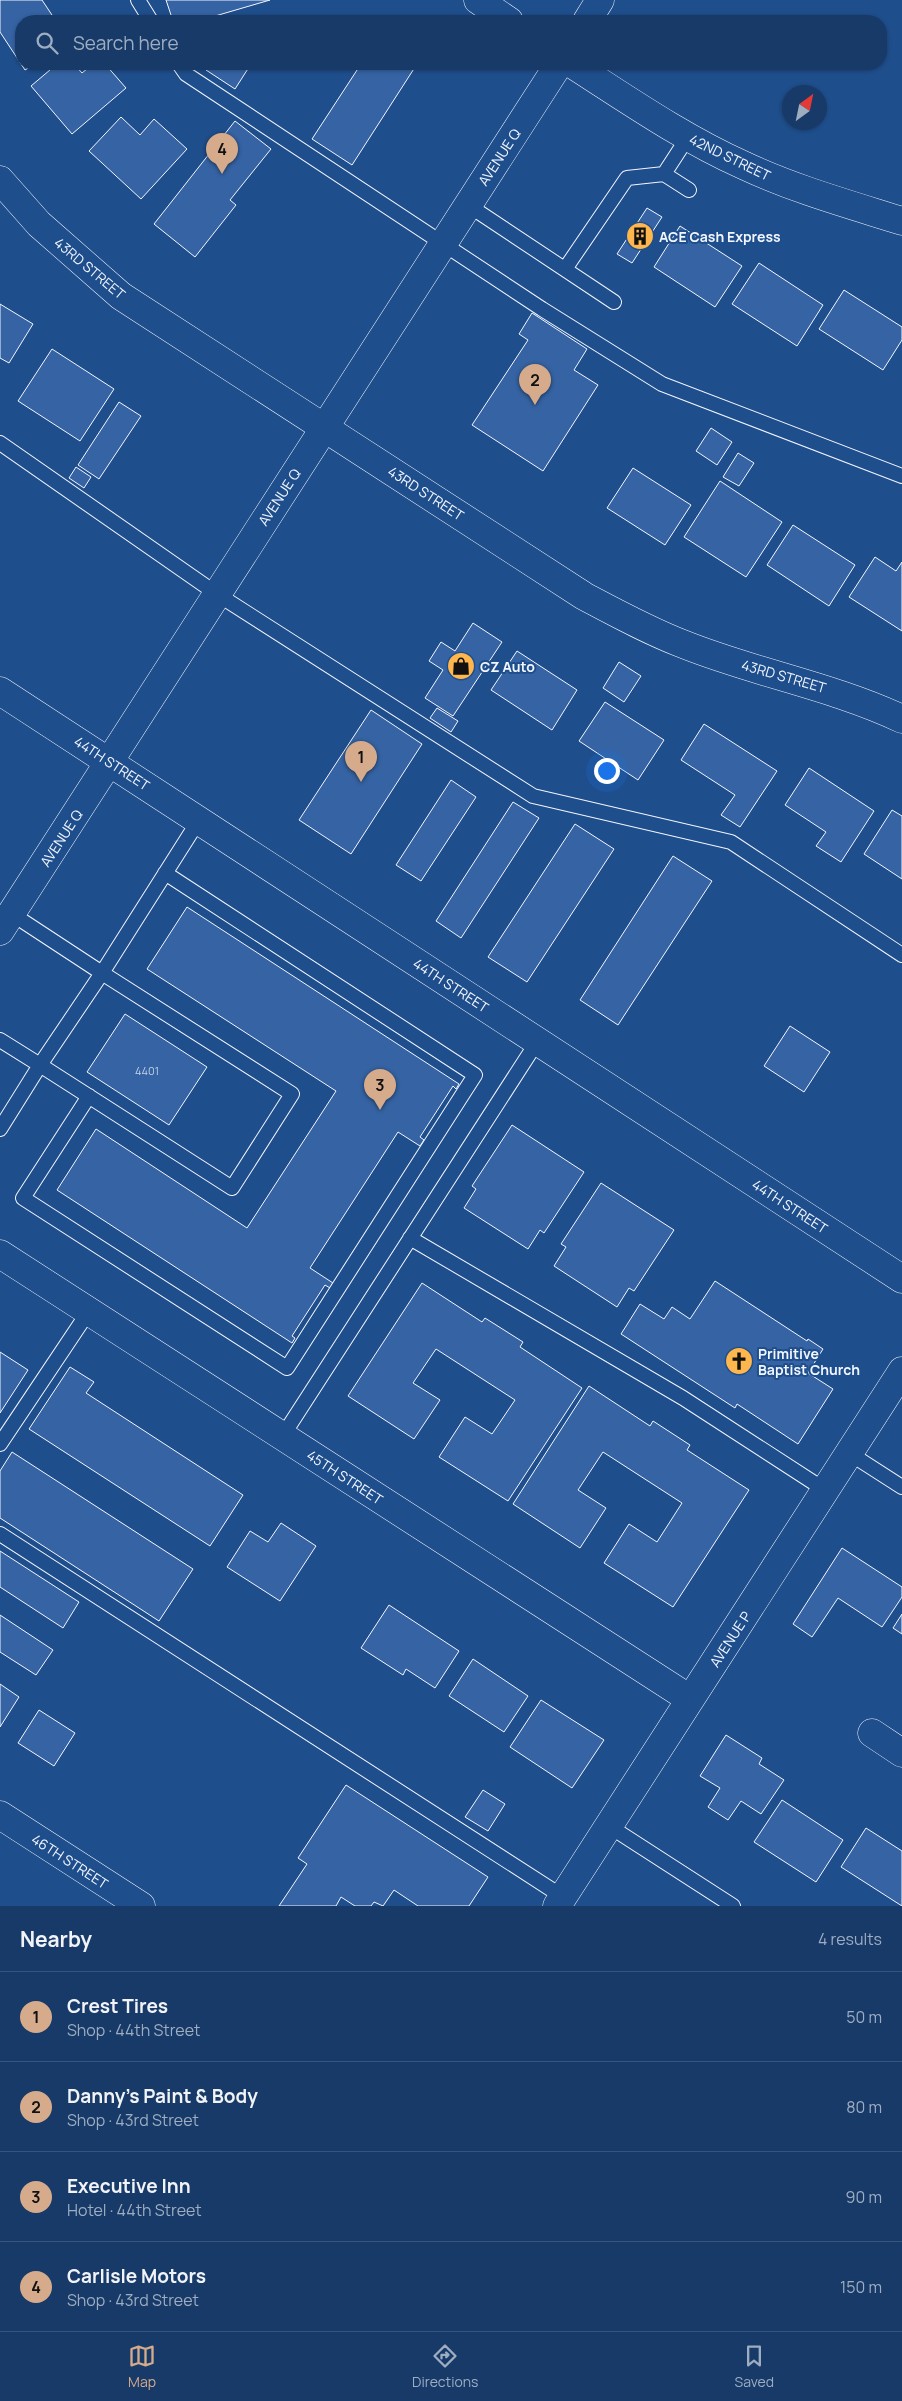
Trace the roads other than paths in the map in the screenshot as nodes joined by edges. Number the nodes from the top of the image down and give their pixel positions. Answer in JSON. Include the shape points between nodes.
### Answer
{"nodes":[{"id":1,"x":138,"y":0,"type":"edge"},
{"id":2,"x":478,"y":0,"type":"edge"},
{"id":3,"x":600,"y":0,"type":"edge"},
{"id":4,"x":147,"y":15,"type":"edge"},
{"id":5,"x":500,"y":15,"type":"edge"},
{"id":6,"x":590,"y":15,"type":"edge"},
{"id":7,"x":183,"y":70,"type":"edge"},
{"id":8,"x":555,"y":70,"type":"edge"},
{"id":9,"x":582,"y":70,"type":"edge"},
{"id":10,"x":688,"y":137,"type":"junction"},
{"id":11,"x":664,"y":174,"type":"junction"},
{"id":12,"x":0,"y":180,"type":"edge"},
{"id":13,"x":689,"y":190,"type":"dead end"},
{"id":14,"x":468,"y":205,"type":"junction"},
{"id":15,"x":902,"y":221,"type":"edge"},
{"id":16,"x":443,"y":244,"type":"junction"},
{"id":17,"x":565,"y":270,"type":"junction"},
{"id":18,"x":614,"y":302,"type":"dead end"},
{"id":19,"x":324,"y":427,"type":"junction"},
{"id":20,"x":0,"y":443,"type":"edge"},
{"id":21,"x":902,"y":476,"type":"edge"},
{"id":22,"x":217,"y":594,"type":"junction"},
{"id":23,"x":0,"y":691,"type":"edge"},
{"id":24,"x":902,"y":719,"type":"edge"},
{"id":25,"x":110,"y":762,"type":"junction"},
{"id":26,"x":198,"y":820,"type":"junction"},
{"id":27,"x":165,"y":873,"type":"junction"},
{"id":28,"x":6,"y":922,"type":"edge"},
{"id":29,"x":902,"y":955,"type":"edge"},
{"id":30,"x":102,"y":973,"type":"junction"},
{"id":31,"x":0,"y":1040,"type":"edge"},
{"id":32,"x":537,"y":1042,"type":"junction"},
{"id":33,"x":40,"y":1065,"type":"junction"},
{"id":34,"x":89,"y":1096,"type":"junction"},
{"id":35,"x":0,"y":1129,"type":"edge"},
{"id":36,"x":410,"y":1238,"type":"junction"},
{"id":37,"x":0,"y":1254,"type":"edge"},
{"id":38,"x":902,"y":1279,"type":"edge"},
{"id":39,"x":89,"y":1311,"type":"junction"},
{"id":40,"x":902,"y":1371,"type":"edge"},
{"id":41,"x":282,"y":1437,"type":"junction"},
{"id":42,"x":0,"y":1444,"type":"edge"},
{"id":43,"x":849,"y":1453,"type":"junction"},
{"id":44,"x":902,"y":1487,"type":"edge"},
{"id":45,"x":825,"y":1490,"type":"junction"},
{"id":46,"x":0,"y":1534,"type":"edge"},
{"id":47,"x":690,"y":1699,"type":"junction"},
{"id":48,"x":872,"y":1733,"type":"dead end"},
{"id":49,"x":902,"y":1753,"type":"edge"},
{"id":50,"x":0,"y":1815,"type":"edge"},
{"id":51,"x":609,"y":1826,"type":"junction"},
{"id":52,"x":560,"y":1901,"type":"edge"},
{"id":53,"x":140,"y":1906,"type":"edge"},
{"id":54,"x":733,"y":1906,"type":"edge"}],
"edges":[{"from":1,"to":4,"type":"lane"},
{"from":2,"to":5,"type":"main road"},
{"from":3,"to":6,"type":"main road"},
{"from":7,"to":16,"type":"lane"},
{"from":8,"to":14,"type":"main road","name":"AVENUE Q"},
{"from":9,"to":10,"type":"main road","name":"42ND STREET"},
{"from":10,"to":11,"type":"lane"},
{"from":10,"to":15,"type":"main road","name":"42ND STREET","via":[[792,186]]},
{"from":11,"to":13,"type":"lane"},
{"from":11,"to":17,"type":"lane","via":[[627,178]]},
{"from":12,"to":19,"type":"main road","name":"43RD STREET","via":[[39,224],[121,296]]},
{"from":14,"to":16,"type":"main road","name":"AVENUE Q"},
{"from":14,"to":17,"type":"lane"},
{"from":16,"to":19,"type":"main road","name":"AVENUE Q"},
{"from":16,"to":21,"type":"lane","via":[[662,384]]},
{"from":17,"to":18,"type":"lane"},
{"from":19,"to":22,"type":"main road","name":"AVENUE Q"},
{"from":19,"to":24,"type":"main road","name":"43RD STREET","via":[[584,596],[634,622],[683,644],[835,691]]},
{"from":20,"to":22,"type":"lane"},
{"from":22,"to":25,"type":"main road","name":"AVENUE Q"},
{"from":22,"to":29,"type":"lane","via":[[532,796],[730,842]]},
{"from":23,"to":25,"type":"main road","name":"44TH STREET"},
{"from":25,"to":26,"type":"main road","name":"44TH STREET"},
{"from":25,"to":28,"type":"main road","name":"AVENUE Q"},
{"from":26,"to":27,"type":"lane"},
{"from":26,"to":32,"type":"main road","name":"44TH STREET"},
{"from":27,"to":30,"type":"lane"},
{"from":27,"to":34,"type":"lane","via":[[475,1075],[287,1368],[23,1198]]},
{"from":28,"to":30,"type":"lane"},
{"from":30,"to":33,"type":"lane"},
{"from":30,"to":34,"type":"lane","via":[[292,1094],[232,1188]]},
{"from":31,"to":33,"type":"lane"},
{"from":32,"to":36,"type":"lane"},
{"from":32,"to":38,"type":"main road","name":"44TH STREET"},
{"from":33,"to":34,"type":"lane"},
{"from":33,"to":35,"type":"lane"},
{"from":36,"to":41,"type":"lane"},
{"from":36,"to":45,"type":"lane","via":[[683,1398]]},
{"from":37,"to":39,"type":"main road","name":"45TH STREET"},
{"from":39,"to":41,"type":"main road","name":"45TH STREET"},
{"from":39,"to":42,"type":"lane"},
{"from":40,"to":43,"type":"main road","name":"AVENUE P"},
{"from":41,"to":47,"type":"main road","name":"45TH STREET"},
{"from":43,"to":44,"type":"lane"},
{"from":43,"to":45,"type":"main road","name":"AVENUE P"},
{"from":45,"to":47,"type":"main road","name":"AVENUE P"},
{"from":46,"to":52,"type":"lane"},
{"from":47,"to":51,"type":"main road","name":"AVENUE P"},
{"from":48,"to":49,"type":"main road"},
{"from":50,"to":53,"type":"main road","name":"46TH STREET"},
{"from":51,"to":52,"type":"main road","name":"AVENUE P"},
{"from":51,"to":54,"type":"lane"}]}
